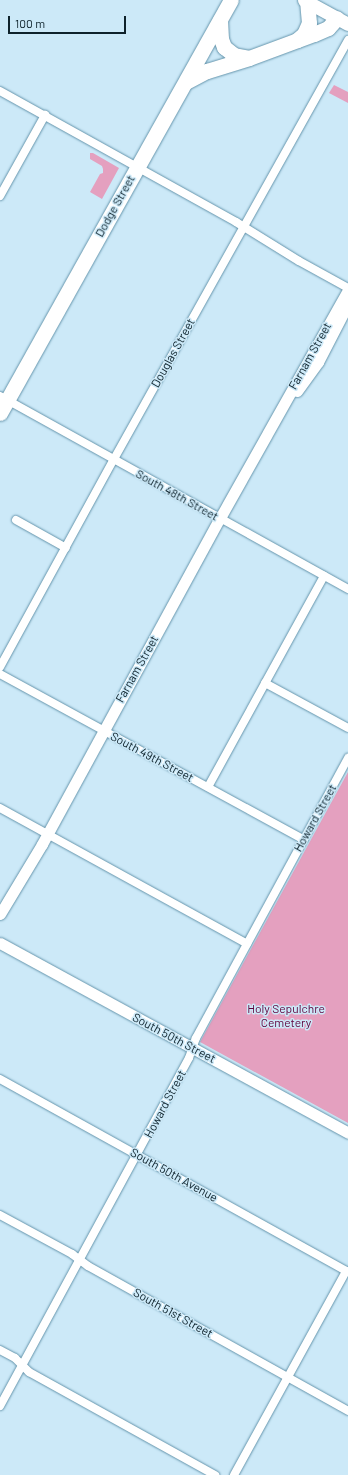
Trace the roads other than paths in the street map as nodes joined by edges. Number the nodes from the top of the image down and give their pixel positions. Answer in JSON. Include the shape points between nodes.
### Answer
{"nodes":[{"id":1,"x":231,"y":0,"type":"edge"},
{"id":2,"x":306,"y":1,"type":"edge"},
{"id":3,"x":220,"y":20,"type":"junction"},
{"id":4,"x":343,"y":21,"type":"edge"},
{"id":5,"x":348,"y":40,"type":"edge"},
{"id":6,"x":294,"y":42,"type":"junction"},
{"id":7,"x":249,"y":58,"type":"junction"},
{"id":8,"x":185,"y":82,"type":"junction"},
{"id":9,"x":0,"y":91,"type":"edge"},
{"id":10,"x":45,"y":115,"type":"junction"},
{"id":11,"x":138,"y":167,"type":"junction"},
{"id":12,"x":0,"y":196,"type":"edge"},
{"id":13,"x":244,"y":226,"type":"junction"},
{"id":14,"x":348,"y":289,"type":"edge"},
{"id":15,"x":348,"y":304,"type":"edge"},
{"id":16,"x":2,"y":403,"type":"edge"},
{"id":17,"x":273,"y":424,"type":"junction"},
{"id":18,"x":114,"y":460,"type":"junction"},
{"id":19,"x":220,"y":518,"type":"junction"},
{"id":20,"x":16,"y":520,"type":"dead end"},
{"id":21,"x":66,"y":548,"type":"junction"},
{"id":22,"x":324,"y":576,"type":"junction"},
{"id":23,"x":348,"y":589,"type":"edge"},
{"id":24,"x":0,"y":668,"type":"edge"},
{"id":25,"x":0,"y":674,"type":"edge"},
{"id":26,"x":265,"y":683,"type":"junction"},
{"id":27,"x":348,"y":728,"type":"edge"},
{"id":28,"x":104,"y":731,"type":"junction"},
{"id":29,"x":348,"y":758,"type":"edge"},
{"id":30,"x":208,"y":787,"type":"junction"},
{"id":31,"x":0,"y":808,"type":"edge"},
{"id":32,"x":47,"y":834,"type":"junction"},
{"id":33,"x":304,"y":840,"type":"junction"},
{"id":34,"x":0,"y":914,"type":"edge"},
{"id":35,"x":0,"y":944,"type":"edge"},
{"id":36,"x":247,"y":944,"type":"junction"},
{"id":37,"x":192,"y":1049,"type":"junction"},
{"id":38,"x":0,"y":1079,"type":"edge"},
{"id":39,"x":348,"y":1134,"type":"edge"},
{"id":40,"x":137,"y":1155,"type":"junction"},
{"id":41,"x":0,"y":1215,"type":"edge"},
{"id":42,"x":80,"y":1260,"type":"junction"},
{"id":43,"x":347,"y":1272,"type":"edge"},
{"id":44,"x":0,"y":1350,"type":"edge"},
{"id":45,"x":22,"y":1365,"type":"junction"},
{"id":46,"x":288,"y":1377,"type":"junction"},
{"id":47,"x":0,"y":1406,"type":"edge"},
{"id":48,"x":348,"y":1411,"type":"edge"},
{"id":49,"x":215,"y":1475,"type":"edge"},
{"id":50,"x":234,"y":1475,"type":"edge"}],
"edges":[{"from":1,"to":3,"type":"highway","name":"Dodge Street"},
{"from":2,"to":4,"type":"main road"},
{"from":2,"to":6,"type":"highway","via":[[309,24],[304,34]]},
{"from":3,"to":7,"type":"highway","via":[[224,47],[234,56]]},
{"from":3,"to":8,"type":"highway","name":"Dodge Street"},
{"from":4,"to":6,"type":"highway"},
{"from":5,"to":13,"type":"street","name":"Douglas Street"},
{"from":6,"to":7,"type":"highway"},
{"from":7,"to":8,"type":"highway","via":[[207,71]]},
{"from":8,"to":11,"type":"highway","name":"Dodge Street"},
{"from":9,"to":10,"type":"street"},
{"from":10,"to":11,"type":"street"},
{"from":10,"to":12,"type":"street"},
{"from":11,"to":13,"type":"street"},
{"from":11,"to":16,"type":"highway","name":"Dodge Street"},
{"from":13,"to":14,"type":"street"},
{"from":13,"to":18,"type":"street","name":"Douglas Street"},
{"from":14,"to":17,"type":"main road","name":"Farnam Street"},
{"from":15,"to":17,"type":"main road","name":"Farnam Street","via":[[312,371]]},
{"from":16,"to":18,"type":"street","name":"South 48th Street"},
{"from":17,"to":19,"type":"main road","name":"Farnam Street"},
{"from":18,"to":19,"type":"street","name":"South 48th Street"},
{"from":18,"to":21,"type":"street","name":"Douglas Street"},
{"from":19,"to":22,"type":"street","name":"South 48th Street"},
{"from":19,"to":28,"type":"main road","name":"Farnam Street"},
{"from":20,"to":21,"type":"street"},
{"from":21,"to":24,"type":"street","name":"Douglas Street"},
{"from":22,"to":23,"type":"street","name":"South 48th Street"},
{"from":22,"to":26,"type":"street"},
{"from":25,"to":28,"type":"street","name":"South 49th Street"},
{"from":26,"to":27,"type":"street"},
{"from":26,"to":30,"type":"street"},
{"from":28,"to":30,"type":"street","name":"South 49th Street"},
{"from":28,"to":32,"type":"main road","name":"Farnam Street"},
{"from":29,"to":33,"type":"street","name":"Howard Street"},
{"from":30,"to":33,"type":"street","name":"South 49th Street"},
{"from":31,"to":32,"type":"street"},
{"from":32,"to":34,"type":"main road","name":"Farnam Street"},
{"from":32,"to":36,"type":"street"},
{"from":33,"to":36,"type":"street","name":"Howard Street"},
{"from":35,"to":37,"type":"main road","name":"South 50th Street"},
{"from":36,"to":37,"type":"street","name":"Howard Street"},
{"from":37,"to":39,"type":"main road","name":"South 50th Street"},
{"from":37,"to":40,"type":"street","name":"Howard Street"},
{"from":38,"to":40,"type":"street","name":"South 50th Avenue"},
{"from":40,"to":42,"type":"street","name":"Howard Street"},
{"from":40,"to":43,"type":"street","name":"South 50th Avenue"},
{"from":41,"to":42,"type":"street","name":"South 51st Street"},
{"from":42,"to":45,"type":"street","name":"Howard Street"},
{"from":42,"to":46,"type":"street","name":"South 51st Street"},
{"from":43,"to":46,"type":"street"},
{"from":44,"to":45,"type":"street"},
{"from":45,"to":47,"type":"street","name":"Howard Street"},
{"from":45,"to":49,"type":"street","via":[[30,1372]]},
{"from":46,"to":48,"type":"street","name":"South 51st Street"},
{"from":46,"to":50,"type":"street"}]}
